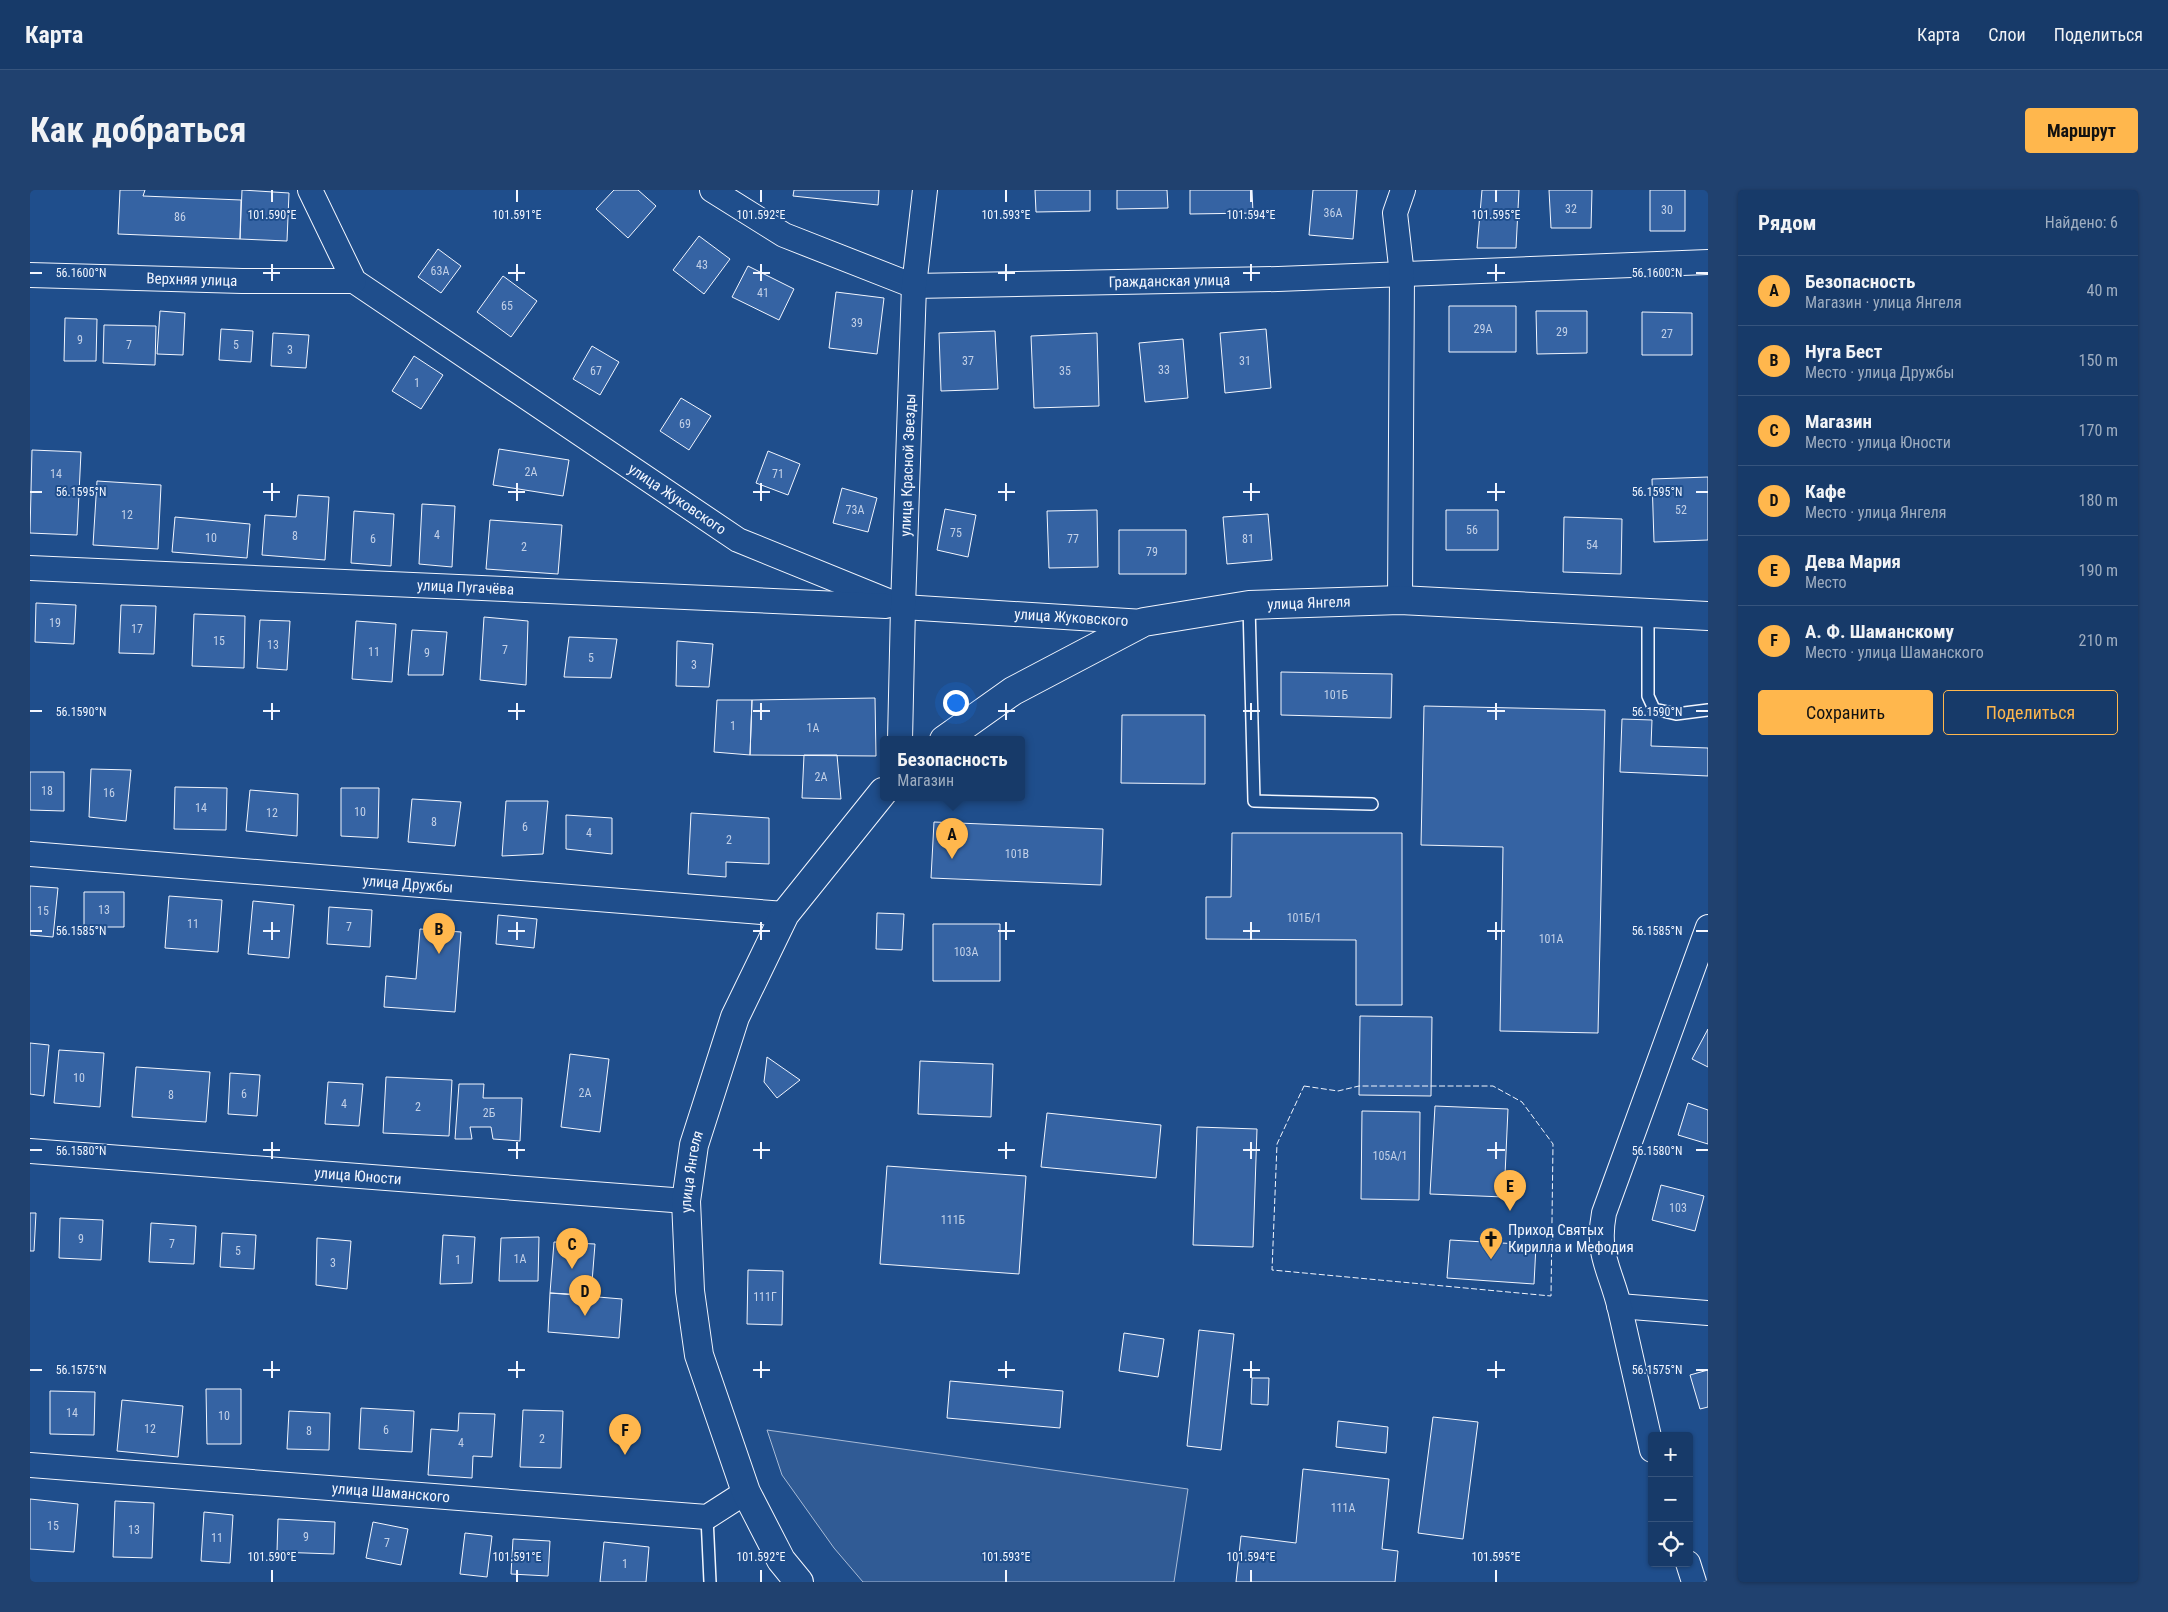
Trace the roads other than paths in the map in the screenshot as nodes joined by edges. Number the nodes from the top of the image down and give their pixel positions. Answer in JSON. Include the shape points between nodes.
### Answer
{"nodes":[{"id":1,"x":310,"y":190,"type":"edge"},
{"id":2,"x":712,"y":190,"type":"edge"},
{"id":3,"x":925,"y":190,"type":"edge"},
{"id":4,"x":1403,"y":190,"type":"edge"},
{"id":5,"x":1708,"y":262,"type":"edge"},
{"id":6,"x":30,"y":275,"type":"edge"},
{"id":7,"x":1402,"y":275,"type":"junction"},
{"id":8,"x":354,"y":281,"type":"junction"},
{"id":9,"x":914,"y":286,"type":"junction"},
{"id":10,"x":30,"y":568,"type":"edge"},
{"id":11,"x":1400,"y":600,"type":"junction"},
{"id":12,"x":1249,"y":605,"type":"junction"},
{"id":13,"x":902,"y":607,"type":"junction"},
{"id":14,"x":1648,"y":613,"type":"junction"},
{"id":15,"x":1708,"y":616,"type":"edge"},
{"id":16,"x":1144,"y":622,"type":"junction"},
{"id":17,"x":1708,"y":710,"type":"edge"},
{"id":18,"x":900,"y":736,"type":"edge"},
{"id":19,"x":950,"y":736,"type":"edge"},
{"id":20,"x":880,"y":796,"type":"edge"},
{"id":21,"x":1372,"y":804,"type":"dead end"},
{"id":22,"x":30,"y":854,"type":"edge"},
{"id":23,"x":785,"y":914,"type":"junction"},
{"id":24,"x":1708,"y":927,"type":"edge"},
{"id":25,"x":30,"y":1151,"type":"edge"},
{"id":26,"x":686,"y":1201,"type":"junction"},
{"id":27,"x":1619,"y":1306,"type":"junction"},
{"id":28,"x":1708,"y":1313,"type":"edge"},
{"id":29,"x":1648,"y":1433,"type":"edge"},
{"id":30,"x":30,"y":1465,"type":"edge"},
{"id":31,"x":746,"y":1492,"type":"junction"},
{"id":32,"x":707,"y":1517,"type":"junction"},
{"id":33,"x":1689,"y":1567,"type":"edge"},
{"id":34,"x":710,"y":1582,"type":"edge"},
{"id":35,"x":799,"y":1582,"type":"edge"},
{"id":36,"x":1694,"y":1582,"type":"edge"}],
"edges":[{"from":1,"to":8,"type":"street"},
{"from":2,"to":9,"type":"street","name":"Гражданская улица","via":[[784,235]]},
{"from":3,"to":9,"type":"street","name":"улица Красной Звезды"},
{"from":4,"to":7,"type":"street","via":[[1395,213]]},
{"from":5,"to":7,"type":"street","name":"Гражданская улица"},
{"from":6,"to":8,"type":"street","name":"Верхняя улица"},
{"from":7,"to":9,"type":"street","name":"Гражданская улица"},
{"from":7,"to":11,"type":"street"},
{"from":8,"to":13,"type":"street","name":"улица Жуковского","via":[[738,540]]},
{"from":9,"to":13,"type":"street","name":"улица Красной Звезды"},
{"from":10,"to":13,"type":"street","name":"улица Пугачёва"},
{"from":11,"to":12,"type":"street","name":"улица Янгеля"},
{"from":11,"to":14,"type":"street","name":"улица Янгеля"},
{"from":12,"to":16,"type":"street","name":"улица Янгеля"},
{"from":12,"to":21,"type":"lane","via":[[1254,801]]},
{"from":13,"to":16,"type":"street","name":"улица Жуковского"},
{"from":13,"to":18,"type":"street","name":"улица Красной Звезды"},
{"from":14,"to":15,"type":"street","name":"улица Янгеля"},
{"from":14,"to":17,"type":"lane","via":[[1648,696],[1654,709],[1676,714]]},
{"from":16,"to":19,"type":"street","name":"улица Янгеля","via":[[1013,691]]},
{"from":20,"to":23,"type":"street","name":"улица Янгеля"},
{"from":22,"to":23,"type":"street","name":"улица Дружбы"},
{"from":23,"to":26,"type":"street","name":"улица Янгеля","via":[[735,1017],[694,1145]]},
{"from":24,"to":27,"type":"street","via":[[1604,1213],[1600,1232],[1602,1255]]},
{"from":25,"to":26,"type":"street","name":"улица Юности"},
{"from":26,"to":31,"type":"street","name":"улица Янгеля","via":[[690,1291],[698,1355]]},
{"from":27,"to":28,"type":"street"},
{"from":27,"to":29,"type":"street"},
{"from":30,"to":32,"type":"street","name":"улица Шаманского"},
{"from":31,"to":32,"type":"street"},
{"from":31,"to":35,"type":"street","name":"улица Янгеля","via":[[781,1560]]},
{"from":32,"to":34,"type":"lane"},
{"from":33,"to":36,"type":"street"}]}
